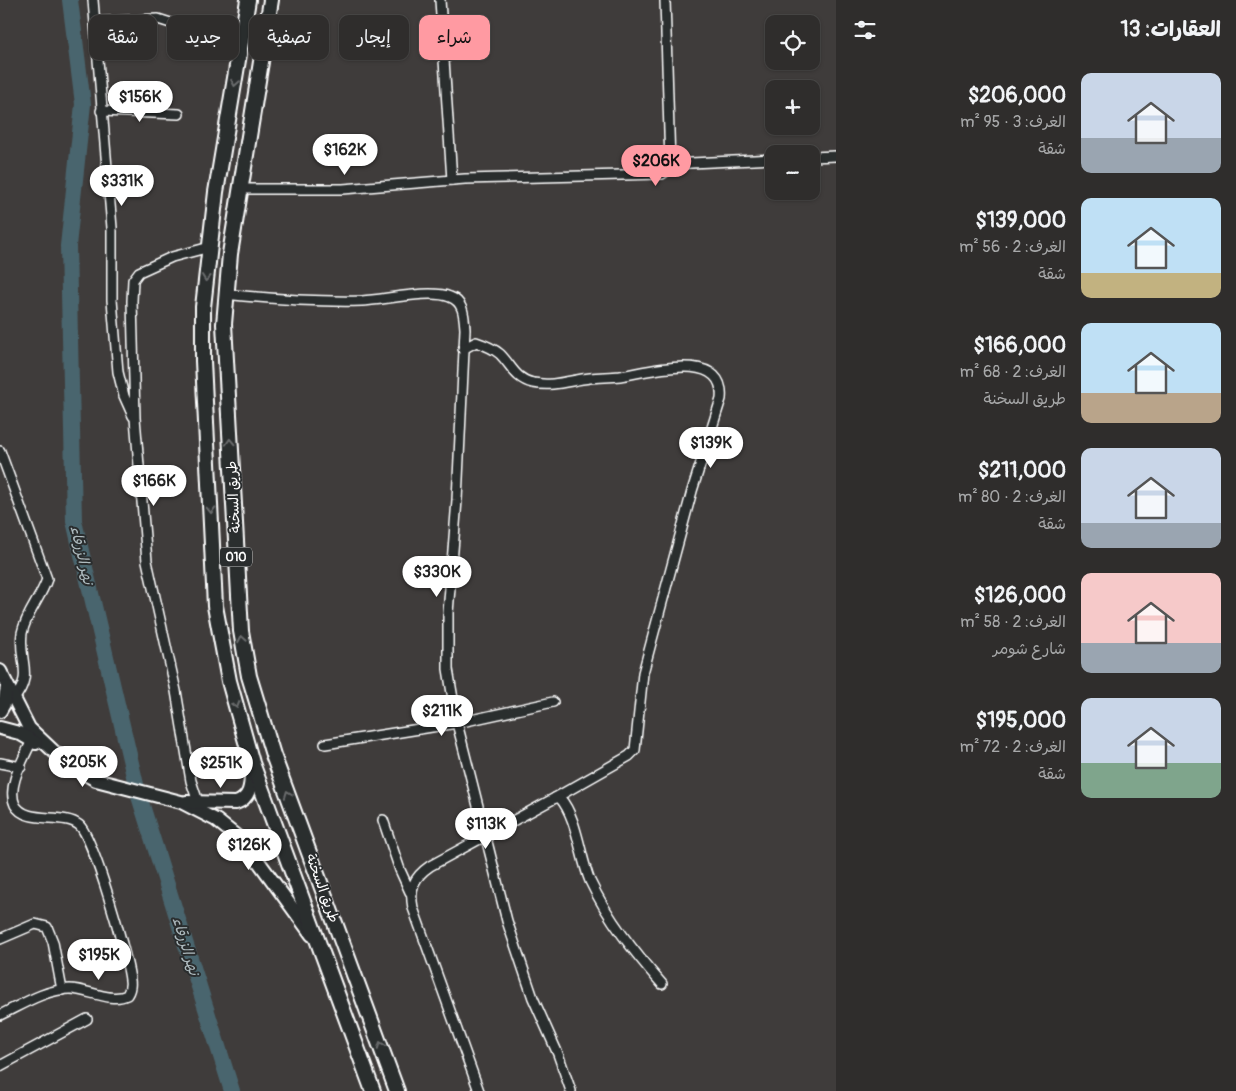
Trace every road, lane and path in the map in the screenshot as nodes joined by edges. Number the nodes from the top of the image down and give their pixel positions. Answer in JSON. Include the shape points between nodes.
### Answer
{"nodes":[{"id":1,"x":93,"y":0,"type":"edge"},
{"id":2,"x":248,"y":0,"type":"edge"},
{"id":3,"x":271,"y":0,"type":"edge"},
{"id":4,"x":440,"y":0,"type":"edge"},
{"id":5,"x":665,"y":0,"type":"edge"},
{"id":6,"x":94,"y":15,"type":"edge"},
{"id":7,"x":98,"y":60,"type":"edge"},
{"id":8,"x":101,"y":111,"type":"junction"},
{"id":9,"x":179,"y":114,"type":"dead end"},
{"id":10,"x":836,"y":156,"type":"edge"},
{"id":11,"x":820,"y":157,"type":"edge"},
{"id":12,"x":765,"y":159,"type":"edge"},
{"id":13,"x":670,"y":164,"type":"junction"},
{"id":14,"x":452,"y":180,"type":"junction"},
{"id":15,"x":240,"y":189,"type":"junction"},
{"id":16,"x":210,"y":247,"type":"junction"},
{"id":17,"x":225,"y":294,"type":"junction"},
{"id":18,"x":463,"y":349,"type":"junction"},
{"id":19,"x":135,"y":418,"type":"junction"},
{"id":20,"x":0,"y":451,"type":"edge"},
{"id":21,"x":236,"y":562,"type":"junction"},
{"id":22,"x":213,"y":564,"type":"junction"},
{"id":23,"x":0,"y":671,"type":"edge"},
{"id":24,"x":7,"y":687,"type":"junction"},
{"id":25,"x":13,"y":700,"type":"junction"},
{"id":26,"x":553,"y":702,"type":"dead end"},
{"id":27,"x":0,"y":711,"type":"edge"},
{"id":28,"x":0,"y":722,"type":"edge"},
{"id":29,"x":457,"y":723,"type":"junction"},
{"id":30,"x":0,"y":728,"type":"edge"},
{"id":31,"x":31,"y":734,"type":"junction"},
{"id":32,"x":325,"y":744,"type":"dead end"},
{"id":33,"x":0,"y":763,"type":"edge"},
{"id":34,"x":252,"y":763,"type":"junction"},
{"id":35,"x":21,"y":767,"type":"junction"},
{"id":36,"x":555,"y":798,"type":"junction"},
{"id":37,"x":181,"y":802,"type":"junction"},
{"id":38,"x":198,"y":802,"type":"junction"},
{"id":39,"x":383,"y":820,"type":"dead end"},
{"id":40,"x":486,"y":837,"type":"junction"},
{"id":41,"x":410,"y":892,"type":"junction"},
{"id":42,"x":0,"y":938,"type":"edge"},
{"id":43,"x":315,"y":939,"type":"junction"},
{"id":44,"x":662,"y":984,"type":"dead end"},
{"id":45,"x":62,"y":990,"type":"junction"},
{"id":46,"x":0,"y":1015,"type":"edge"},
{"id":47,"x":87,"y":1020,"type":"dead end"},
{"id":48,"x":0,"y":1066,"type":"edge"},
{"id":49,"x":373,"y":1091,"type":"edge"},
{"id":50,"x":397,"y":1091,"type":"edge"},
{"id":51,"x":479,"y":1091,"type":"edge"},
{"id":52,"x":571,"y":1091,"type":"edge"}],
"edges":[{"from":1,"to":6,"type":"street"},
{"from":2,"to":16,"type":"main road","name":"طريق السخنة","number":"010","one_way":true},
{"from":3,"to":15,"type":"main road","name":"طريق السخنة","number":"010"},
{"from":4,"to":14,"type":"street"},
{"from":5,"to":13,"type":"street"},
{"from":7,"to":8,"type":"street"},
{"from":8,"to":9,"type":"street"},
{"from":8,"to":19,"type":"street","via":[[112,228],[112,300],[118,372],[124,396]]},
{"from":10,"to":11,"type":"street"},
{"from":12,"to":13,"type":"street"},
{"from":13,"to":14,"type":"street","via":[[662,174],[652,175]]},
{"from":14,"to":15,"type":"street","via":[[343,188]]},
{"from":15,"to":17,"type":"main road","name":"طريق السخنة","number":"010"},
{"from":16,"to":19,"type":"street","via":[[148,266],[133,280]]},
{"from":16,"to":22,"type":"main road","name":"طريق السخنة","number":"010","one_way":true,"via":[[202,336]]},
{"from":17,"to":18,"type":"street","via":[[318,301],[444,295],[457,301],[463,311]]},
{"from":21,"to":17,"type":"main road","name":"طريق السخنة","number":"010","one_way":true,"via":[[224,362]]},
{"from":18,"to":29,"type":"street","via":[[446,651]]},
{"from":18,"to":36,"type":"street","via":[[476,342],[486,346],[499,353],[519,378],[538,384],[564,384],[678,366],[709,373],[717,378],[722,388],[643,674],[635,750]]},
{"from":19,"to":38,"type":"street","via":[[146,560]]},
{"from":20,"to":25,"type":"street","via":[[47,579],[24,626],[25,679]]},
{"from":21,"to":22,"type":"main road"},
{"from":50,"to":21,"type":"main road","name":"طريق السخنة","number":"010","one_way":true,"via":[[260,716],[241,631]]},
{"from":22,"to":34,"type":"main road","name":"طريق السخنة","number":"010","one_way":true,"via":[[220,638]]},
{"from":23,"to":24,"type":"main road"},
{"from":24,"to":25,"type":"main road"},
{"from":24,"to":27,"type":"main road"},
{"from":25,"to":31,"type":"main road"},
{"from":26,"to":29,"type":"street"},
{"from":28,"to":31,"type":"main road","via":[[16,723]]},
{"from":29,"to":32,"type":"street"},
{"from":29,"to":40,"type":"street"},
{"from":30,"to":31,"type":"main road"},
{"from":31,"to":35,"type":"street"},
{"from":31,"to":37,"type":"main road","via":[[65,762],[96,780]]},
{"from":33,"to":35,"type":"street"},
{"from":34,"to":38,"type":"main road","via":[[250,791],[243,800],[236,803]]},
{"from":34,"to":43,"type":"main road","name":"طريق السخنة","number":"010"},
{"from":35,"to":45,"type":"street","via":[[13,793],[16,806],[33,815],[73,822],[89,840],[130,976],[129,992],[124,997]]},
{"from":36,"to":40,"type":"street"},
{"from":36,"to":44,"type":"street","via":[[564,802],[590,879],[606,910],[636,954]]},
{"from":37,"to":38,"type":"main road"},
{"from":37,"to":43,"type":"main road","via":[[216,820],[246,843]]},
{"from":39,"to":41,"type":"street"},
{"from":40,"to":41,"type":"street","via":[[430,866],[415,880]]},
{"from":40,"to":52,"type":"street","via":[[517,953]]},
{"from":41,"to":51,"type":"street","via":[[422,937]]},
{"from":42,"to":45,"type":"street","via":[[35,924],[47,927],[54,942]]},
{"from":43,"to":49,"type":"main road","name":"طريق السخنة","number":"010"},
{"from":45,"to":46,"type":"street"},
{"from":47,"to":48,"type":"street"}]}
